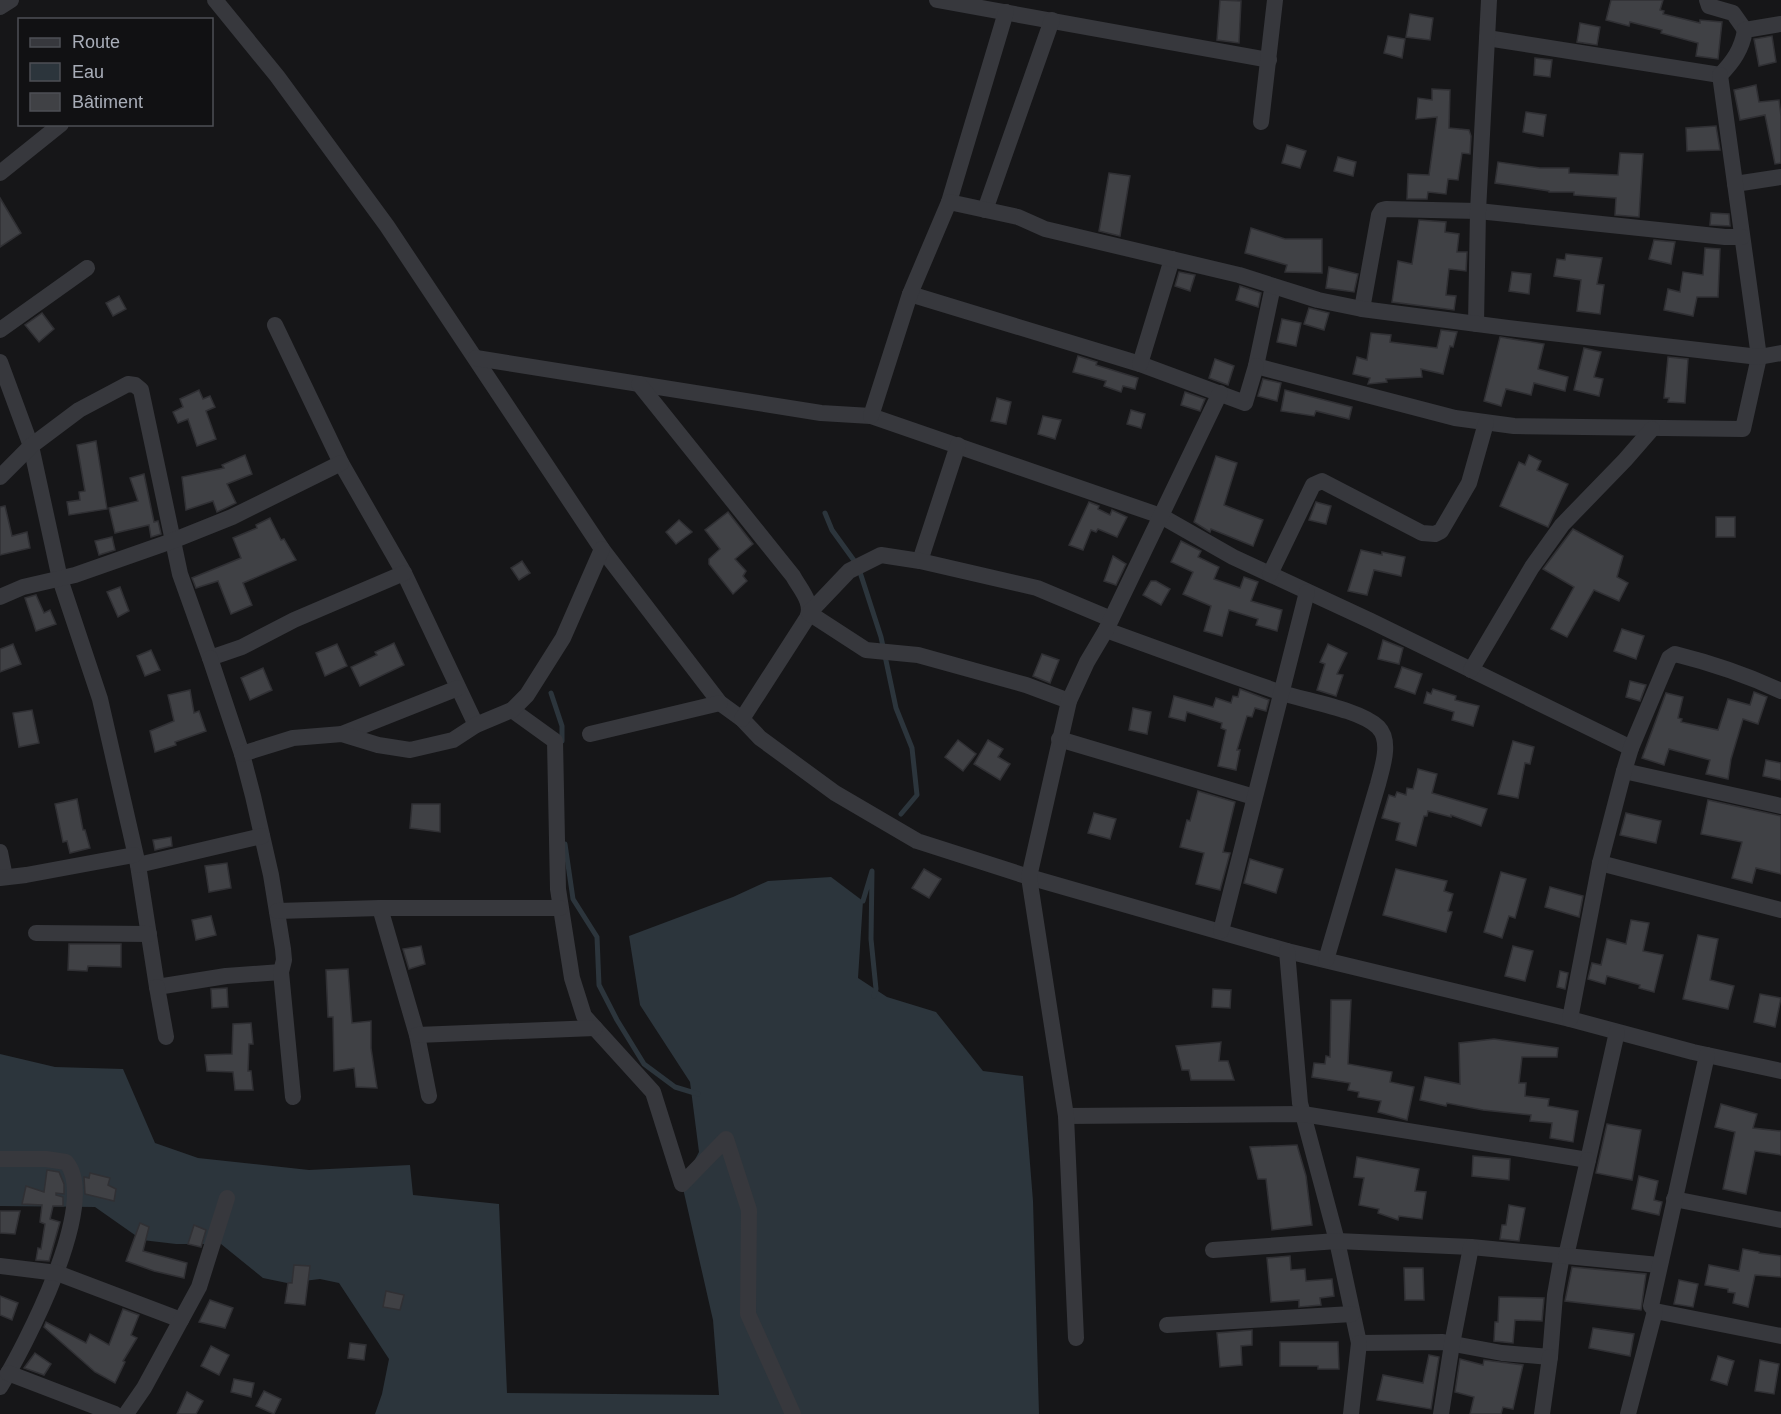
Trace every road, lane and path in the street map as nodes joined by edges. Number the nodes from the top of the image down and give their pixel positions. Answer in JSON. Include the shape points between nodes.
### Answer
{"nodes":[{"id":1,"x":11,"y":0,"type":"edge"},
{"id":2,"x":215,"y":0,"type":"edge"},
{"id":3,"x":937,"y":0,"type":"edge"},
{"id":4,"x":1275,"y":0,"type":"edge"},
{"id":5,"x":1488,"y":0,"type":"edge"},
{"id":6,"x":1707,"y":0,"type":"edge"},
{"id":7,"x":0,"y":7,"type":"edge"},
{"id":8,"x":1006,"y":12,"type":"junction"},
{"id":9,"x":1052,"y":20,"type":"junction"},
{"id":10,"x":1781,"y":24,"type":"edge"},
{"id":11,"x":1745,"y":30,"type":"junction"},
{"id":12,"x":1487,"y":38,"type":"junction"},
{"id":13,"x":1269,"y":60,"type":"junction"},
{"id":14,"x":1720,"y":75,"type":"junction"},
{"id":15,"x":1261,"y":123,"type":"dead end"},
{"id":16,"x":59,"y":126,"type":"edge"},
{"id":17,"x":0,"y":173,"type":"edge"},
{"id":18,"x":1781,"y":177,"type":"edge"},
{"id":19,"x":1735,"y":184,"type":"junction"},
{"id":20,"x":949,"y":202,"type":"junction"},
{"id":21,"x":985,"y":210,"type":"junction"},
{"id":22,"x":1478,"y":211,"type":"junction"},
{"id":23,"x":1742,"y":237,"type":"junction"},
{"id":24,"x":1172,"y":259,"type":"junction"},
{"id":25,"x":87,"y":268,"type":"dead end"},
{"id":26,"x":1273,"y":286,"type":"junction"},
{"id":27,"x":910,"y":294,"type":"junction"},
{"id":28,"x":1362,"y":309,"type":"junction"},
{"id":29,"x":1476,"y":324,"type":"junction"},
{"id":30,"x":275,"y":325,"type":"dead end"},
{"id":31,"x":0,"y":330,"type":"edge"},
{"id":32,"x":1781,"y":353,"type":"edge"},
{"id":33,"x":1759,"y":357,"type":"junction"},
{"id":34,"x":476,"y":358,"type":"junction"},
{"id":35,"x":0,"y":362,"type":"edge"},
{"id":36,"x":1140,"y":364,"type":"junction"},
{"id":37,"x":1256,"y":366,"type":"junction"},
{"id":38,"x":639,"y":384,"type":"junction"},
{"id":39,"x":1220,"y":393,"type":"junction"},
{"id":40,"x":871,"y":416,"type":"junction"},
{"id":41,"x":1486,"y":423,"type":"junction"},
{"id":42,"x":1652,"y":429,"type":"junction"},
{"id":43,"x":958,"y":445,"type":"junction"},
{"id":44,"x":31,"y":446,"type":"junction"},
{"id":45,"x":341,"y":463,"type":"junction"},
{"id":46,"x":0,"y":477,"type":"edge"},
{"id":47,"x":1161,"y":516,"type":"junction"},
{"id":48,"x":172,"y":541,"type":"junction"},
{"id":49,"x":602,"y":549,"type":"junction"},
{"id":50,"x":920,"y":561,"type":"junction"},
{"id":51,"x":404,"y":573,"type":"junction"},
{"id":52,"x":1270,"y":574,"type":"junction"},
{"id":53,"x":60,"y":579,"type":"junction"},
{"id":54,"x":1307,"y":592,"type":"junction"},
{"id":55,"x":0,"y":597,"type":"edge"},
{"id":56,"x":809,"y":613,"type":"junction"},
{"id":57,"x":1109,"y":625,"type":"junction"},
{"id":58,"x":210,"y":658,"type":"junction"},
{"id":59,"x":1471,"y":670,"type":"junction"},
{"id":60,"x":458,"y":688,"type":"junction"},
{"id":61,"x":1781,"y":691,"type":"edge"},
{"id":62,"x":1282,"y":693,"type":"junction"},
{"id":63,"x":1069,"y":701,"type":"junction"},
{"id":64,"x":720,"y":703,"type":"junction"},
{"id":65,"x":512,"y":710,"type":"junction"},
{"id":66,"x":742,"y":719,"type":"junction"},
{"id":67,"x":476,"y":725,"type":"junction"},
{"id":68,"x":342,"y":734,"type":"junction"},
{"id":69,"x":590,"y":734,"type":"dead end"},
{"id":70,"x":1059,"y":739,"type":"junction"},
{"id":71,"x":1631,"y":748,"type":"junction"},
{"id":72,"x":242,"y":754,"type":"junction"},
{"id":73,"x":1624,"y":771,"type":"junction"},
{"id":74,"x":1254,"y":797,"type":"junction"},
{"id":75,"x":1781,"y":806,"type":"edge"},
{"id":76,"x":262,"y":836,"type":"junction"},
{"id":77,"x":0,"y":852,"type":"edge"},
{"id":78,"x":136,"y":860,"type":"junction"},
{"id":79,"x":1600,"y":863,"type":"junction"},
{"id":80,"x":2,"y":877,"type":"edge"},
{"id":81,"x":1029,"y":877,"type":"junction"},
{"id":82,"x":380,"y":908,"type":"junction"},
{"id":83,"x":560,"y":908,"type":"junction"},
{"id":84,"x":1781,"y":910,"type":"edge"},
{"id":85,"x":277,"y":911,"type":"junction"},
{"id":86,"x":1221,"y":931,"type":"junction"},
{"id":87,"x":36,"y":933,"type":"dead end"},
{"id":88,"x":149,"y":934,"type":"junction"},
{"id":89,"x":1287,"y":951,"type":"junction"},
{"id":90,"x":1326,"y":960,"type":"junction"},
{"id":91,"x":281,"y":972,"type":"junction"},
{"id":92,"x":157,"y":987,"type":"junction"},
{"id":93,"x":1570,"y":1019,"type":"junction"},
{"id":94,"x":595,"y":1028,"type":"junction"},
{"id":95,"x":1617,"y":1032,"type":"junction"},
{"id":96,"x":417,"y":1035,"type":"junction"},
{"id":97,"x":166,"y":1037,"type":"dead end"},
{"id":98,"x":1707,"y":1055,"type":"junction"},
{"id":99,"x":1781,"y":1071,"type":"edge"},
{"id":100,"x":429,"y":1096,"type":"dead end"},
{"id":101,"x":293,"y":1097,"type":"dead end"},
{"id":102,"x":1303,"y":1114,"type":"junction"},
{"id":103,"x":1066,"y":1116,"type":"junction"},
{"id":104,"x":0,"y":1159,"type":"edge"},
{"id":105,"x":1588,"y":1160,"type":"junction"},
{"id":106,"x":226,"y":1198,"type":"dead end"},
{"id":107,"x":1674,"y":1199,"type":"junction"},
{"id":108,"x":1781,"y":1220,"type":"edge"},
{"id":109,"x":1337,"y":1240,"type":"junction"},
{"id":110,"x":1471,"y":1247,"type":"junction"},
{"id":111,"x":1213,"y":1250,"type":"dead end"},
{"id":112,"x":1564,"y":1256,"type":"junction"},
{"id":113,"x":1659,"y":1265,"type":"junction"},
{"id":114,"x":0,"y":1266,"type":"edge"},
{"id":115,"x":57,"y":1273,"type":"junction"},
{"id":116,"x":1654,"y":1311,"type":"junction"},
{"id":117,"x":1352,"y":1314,"type":"junction"},
{"id":118,"x":181,"y":1320,"type":"junction"},
{"id":119,"x":1167,"y":1325,"type":"dead end"},
{"id":120,"x":1781,"y":1336,"type":"edge"},
{"id":121,"x":1076,"y":1338,"type":"dead end"},
{"id":122,"x":1359,"y":1343,"type":"junction"},
{"id":123,"x":1452,"y":1344,"type":"junction"},
{"id":124,"x":1550,"y":1357,"type":"junction"},
{"id":125,"x":4,"y":1380,"type":"edge"},
{"id":126,"x":115,"y":1414,"type":"edge"},
{"id":127,"x":126,"y":1414,"type":"edge"},
{"id":128,"x":793,"y":1414,"type":"edge"},
{"id":129,"x":1351,"y":1414,"type":"edge"},
{"id":130,"x":1441,"y":1414,"type":"edge"},
{"id":131,"x":1542,"y":1414,"type":"edge"},
{"id":132,"x":1628,"y":1414,"type":"edge"}],
"edges":[{"from":1,"to":7,"type":"street"},
{"from":2,"to":34,"type":"street","via":[[277,76],[387,226]]},
{"from":3,"to":8,"type":"street"},
{"from":4,"to":13,"type":"street"},
{"from":5,"to":12,"type":"street"},
{"from":6,"to":11,"type":"street","via":[[1712,9],[1733,13]]},
{"from":8,"to":9,"type":"street"},
{"from":8,"to":20,"type":"street"},
{"from":9,"to":13,"type":"street"},
{"from":9,"to":21,"type":"street"},
{"from":10,"to":11,"type":"street"},
{"from":11,"to":14,"type":"street","via":[[1741,47]]},
{"from":12,"to":14,"type":"street"},
{"from":12,"to":22,"type":"street"},
{"from":13,"to":15,"type":"street"},
{"from":14,"to":19,"type":"street"},
{"from":16,"to":17,"type":"street"},
{"from":18,"to":19,"type":"street"},
{"from":19,"to":23,"type":"street"},
{"from":20,"to":21,"type":"street"},
{"from":20,"to":27,"type":"street"},
{"from":21,"to":24,"type":"street"},
{"from":22,"to":23,"type":"street"},
{"from":22,"to":28,"type":"street","via":[[1382,210]]},
{"from":22,"to":29,"type":"street"},
{"from":23,"to":33,"type":"street"},
{"from":24,"to":26,"type":"street"},
{"from":24,"to":36,"type":"street"},
{"from":25,"to":31,"type":"street"},
{"from":26,"to":28,"type":"street"},
{"from":26,"to":37,"type":"street"},
{"from":27,"to":36,"type":"street"},
{"from":27,"to":40,"type":"street"},
{"from":28,"to":29,"type":"street"},
{"from":29,"to":33,"type":"street"},
{"from":30,"to":45,"type":"street"},
{"from":32,"to":33,"type":"street"},
{"from":33,"to":42,"type":"street","via":[[1743,429]]},
{"from":34,"to":38,"type":"street"},
{"from":34,"to":49,"type":"street"},
{"from":35,"to":44,"type":"street"},
{"from":36,"to":39,"type":"street"},
{"from":37,"to":39,"type":"street","via":[[1245,403]]},
{"from":37,"to":41,"type":"street"},
{"from":38,"to":40,"type":"street","via":[[820,413]]},
{"from":38,"to":56,"type":"street","via":[[793,576],[808,602]]},
{"from":39,"to":47,"type":"street"},
{"from":40,"to":43,"type":"street"},
{"from":41,"to":42,"type":"street"},
{"from":41,"to":52,"type":"street","via":[[1469,483],[1442,531],[1422,533],[1322,481],[1312,485]]},
{"from":42,"to":59,"type":"street","via":[[1562,525]]},
{"from":43,"to":47,"type":"street"},
{"from":43,"to":50,"type":"street"},
{"from":44,"to":46,"type":"street"},
{"from":44,"to":48,"type":"street","via":[[79,410],[128,384],[135,385],[141,390]]},
{"from":44,"to":53,"type":"street"},
{"from":45,"to":48,"type":"street","via":[[232,517]]},
{"from":45,"to":51,"type":"street"},
{"from":47,"to":52,"type":"street"},
{"from":47,"to":57,"type":"street"},
{"from":48,"to":53,"type":"street"},
{"from":48,"to":58,"type":"street"},
{"from":49,"to":64,"type":"street"},
{"from":49,"to":65,"type":"street","via":[[563,638],[527,695]]},
{"from":50,"to":56,"type":"street","via":[[881,555],[849,571]]},
{"from":50,"to":57,"type":"street","via":[[1037,588]]},
{"from":51,"to":58,"type":"street"},
{"from":51,"to":60,"type":"street"},
{"from":52,"to":54,"type":"street"},
{"from":53,"to":55,"type":"street"},
{"from":53,"to":78,"type":"street","via":[[100,699]]},
{"from":54,"to":59,"type":"street"},
{"from":54,"to":62,"type":"street"},
{"from":56,"to":63,"type":"street","via":[[866,650],[918,655]]},
{"from":56,"to":66,"type":"street"},
{"from":57,"to":62,"type":"street"},
{"from":57,"to":63,"type":"street"},
{"from":58,"to":72,"type":"street"},
{"from":59,"to":71,"type":"street"},
{"from":60,"to":67,"type":"street"},
{"from":60,"to":68,"type":"street"},
{"from":61,"to":71,"type":"street","via":[[1739,673],[1672,654]]},
{"from":62,"to":74,"type":"street"},
{"from":62,"to":90,"type":"street","via":[[1351,713],[1380,728],[1385,741],[1378,784]]},
{"from":63,"to":70,"type":"street"},
{"from":64,"to":66,"type":"street"},
{"from":64,"to":69,"type":"street"},
{"from":65,"to":67,"type":"street"},
{"from":65,"to":83,"type":"street","via":[[555,741]]},
{"from":66,"to":81,"type":"street","via":[[760,738],[835,793],[917,841]]},
{"from":67,"to":68,"type":"street","via":[[453,740],[410,750]]},
{"from":68,"to":72,"type":"street","via":[[293,738]]},
{"from":70,"to":74,"type":"street"},
{"from":70,"to":81,"type":"street"},
{"from":71,"to":73,"type":"street"},
{"from":72,"to":76,"type":"street"},
{"from":73,"to":75,"type":"street"},
{"from":73,"to":79,"type":"street"},
{"from":74,"to":86,"type":"street"},
{"from":76,"to":78,"type":"street"},
{"from":76,"to":85,"type":"street"},
{"from":77,"to":80,"type":"street"},
{"from":78,"to":80,"type":"street"},
{"from":78,"to":88,"type":"street"},
{"from":79,"to":84,"type":"street"},
{"from":79,"to":93,"type":"street"},
{"from":81,"to":86,"type":"street"},
{"from":81,"to":103,"type":"street"},
{"from":82,"to":83,"type":"street"},
{"from":82,"to":85,"type":"street"},
{"from":82,"to":96,"type":"street"},
{"from":83,"to":94,"type":"street","via":[[572,978],[584,1016]]},
{"from":85,"to":91,"type":"street","via":[[284,960]]},
{"from":86,"to":89,"type":"street"},
{"from":87,"to":88,"type":"street"},
{"from":88,"to":92,"type":"street"},
{"from":89,"to":90,"type":"street"},
{"from":89,"to":102,"type":"street"},
{"from":90,"to":93,"type":"street"},
{"from":91,"to":92,"type":"street"},
{"from":91,"to":101,"type":"street"},
{"from":92,"to":97,"type":"street"},
{"from":93,"to":95,"type":"street"},
{"from":94,"to":96,"type":"street"},
{"from":94,"to":128,"type":"street","via":[[653,1092],[682,1184],[726,1139],[749,1210],[748,1314]]},
{"from":95,"to":98,"type":"street"},
{"from":95,"to":105,"type":"street"},
{"from":96,"to":100,"type":"street"},
{"from":98,"to":99,"type":"street"},
{"from":98,"to":107,"type":"street"},
{"from":102,"to":103,"type":"street"},
{"from":102,"to":105,"type":"street"},
{"from":102,"to":109,"type":"street"},
{"from":103,"to":121,"type":"street"},
{"from":104,"to":115,"type":"street","via":[[61,1161],[73,1172],[70,1225]]},
{"from":105,"to":112,"type":"street"},
{"from":106,"to":118,"type":"street","via":[[199,1287]]},
{"from":107,"to":108,"type":"street"},
{"from":107,"to":113,"type":"street"},
{"from":109,"to":110,"type":"street"},
{"from":109,"to":111,"type":"street"},
{"from":109,"to":117,"type":"street"},
{"from":110,"to":112,"type":"street"},
{"from":110,"to":123,"type":"street"},
{"from":112,"to":113,"type":"street"},
{"from":112,"to":124,"type":"street","via":[[1555,1295]]},
{"from":113,"to":116,"type":"street","via":[[1651,1306]]},
{"from":114,"to":115,"type":"street"},
{"from":115,"to":118,"type":"street"},
{"from":115,"to":125,"type":"street"},
{"from":116,"to":120,"type":"street"},
{"from":116,"to":132,"type":"street"},
{"from":117,"to":119,"type":"street"},
{"from":117,"to":122,"type":"street"},
{"from":118,"to":127,"type":"street"},
{"from":122,"to":123,"type":"street"},
{"from":122,"to":129,"type":"street"},
{"from":123,"to":124,"type":"street"},
{"from":123,"to":130,"type":"street"},
{"from":124,"to":131,"type":"street"},
{"from":125,"to":126,"type":"street"}]}
